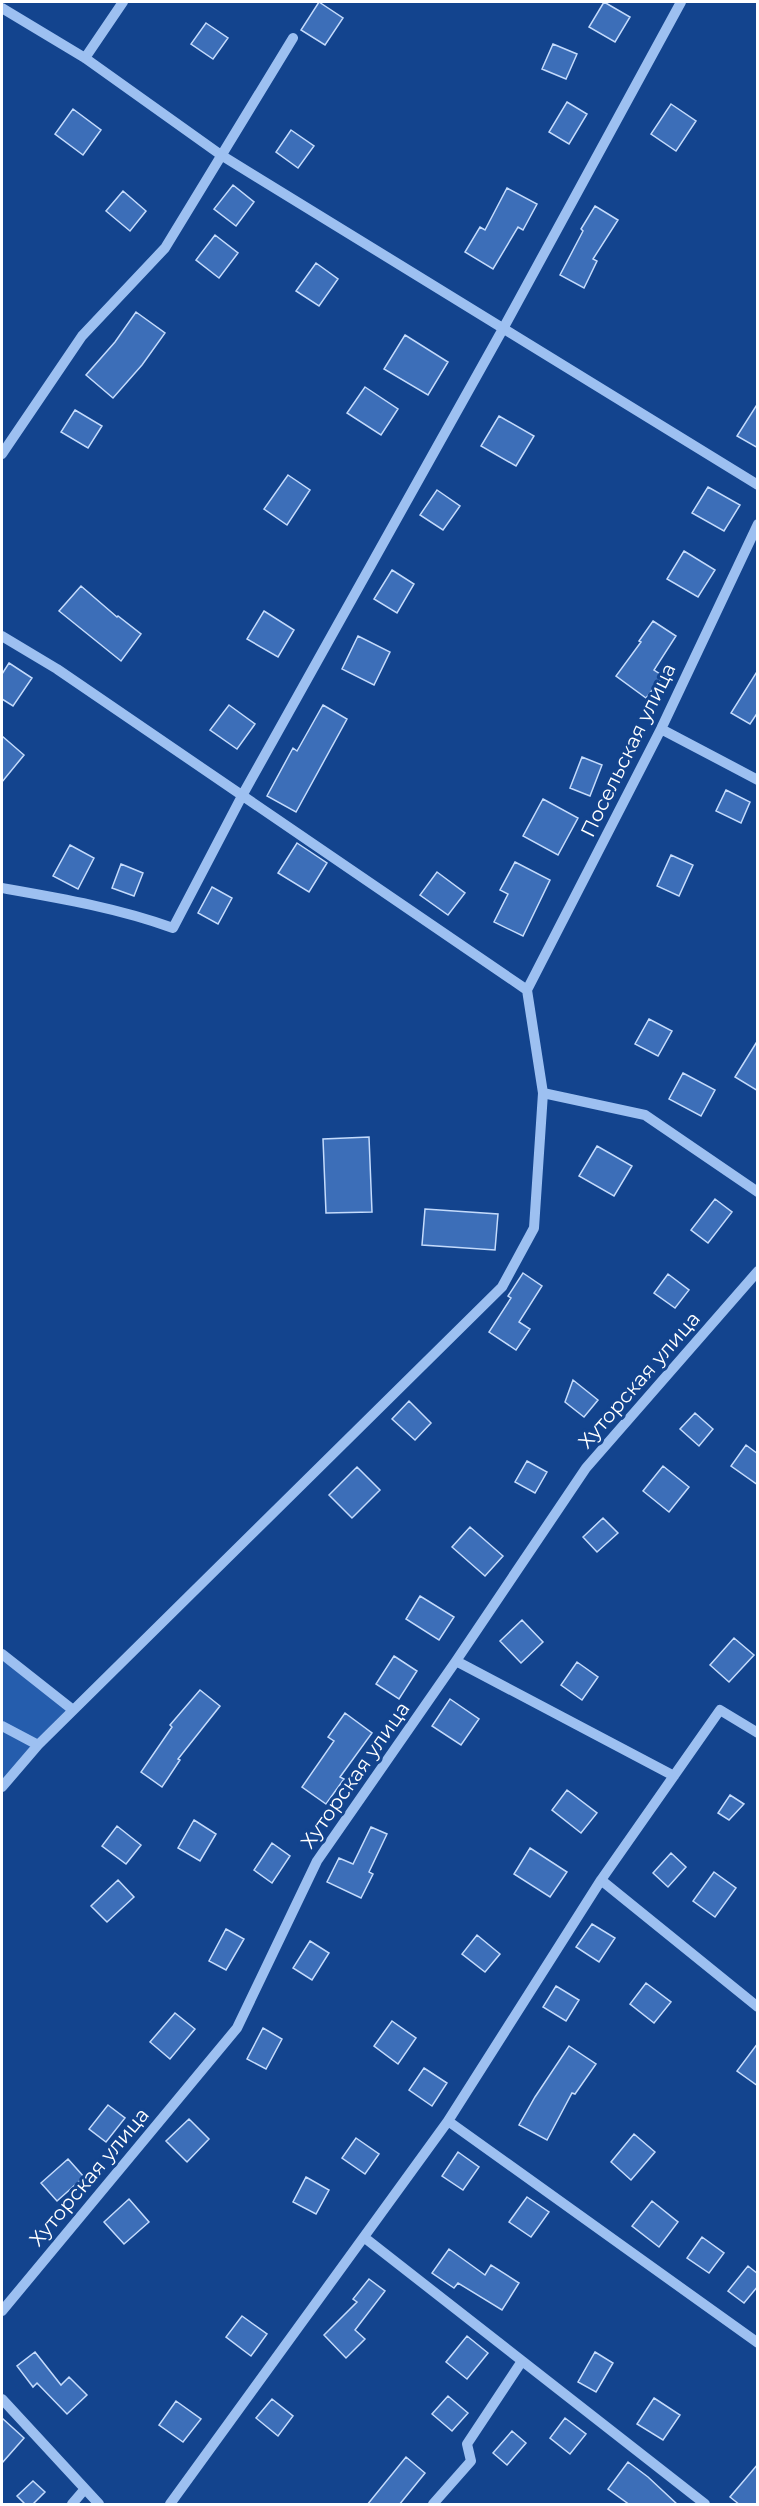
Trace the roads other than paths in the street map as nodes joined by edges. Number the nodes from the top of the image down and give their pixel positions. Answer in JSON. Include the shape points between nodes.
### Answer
{"nodes":[{"id":1,"x":123,"y":2,"type":"edge"},
{"id":2,"x":681,"y":2,"type":"edge"},
{"id":3,"x":2,"y":8,"type":"edge"},
{"id":4,"x":293,"y":38,"type":"dead end"},
{"id":5,"x":85,"y":58,"type":"junction"},
{"id":6,"x":221,"y":155,"type":"junction"},
{"id":7,"x":504,"y":327,"type":"junction"},
{"id":8,"x":2,"y":454,"type":"edge"},
{"id":9,"x":758,"y":485,"type":"edge"},
{"id":10,"x":758,"y":524,"type":"edge"},
{"id":11,"x":2,"y":636,"type":"edge"},
{"id":12,"x":661,"y":729,"type":"junction"},
{"id":13,"x":758,"y":780,"type":"edge"},
{"id":14,"x":243,"y":794,"type":"junction"},
{"id":15,"x":2,"y":888,"type":"edge"},
{"id":16,"x":527,"y":990,"type":"junction"},
{"id":17,"x":543,"y":1094,"type":"junction"},
{"id":18,"x":758,"y":1192,"type":"edge"},
{"id":19,"x":758,"y":1271,"type":"edge"},
{"id":20,"x":2,"y":1654,"type":"edge"},
{"id":21,"x":456,"y":1661,"type":"junction"},
{"id":22,"x":73,"y":1710,"type":"junction"},
{"id":23,"x":2,"y":1726,"type":"edge"},
{"id":24,"x":758,"y":1733,"type":"edge"},
{"id":25,"x":38,"y":1745,"type":"junction"},
{"id":26,"x":674,"y":1776,"type":"junction"},
{"id":27,"x":2,"y":1787,"type":"edge"},
{"id":28,"x":602,"y":1880,"type":"junction"},
{"id":29,"x":758,"y":2007,"type":"edge"},
{"id":30,"x":448,"y":2121,"type":"junction"},
{"id":31,"x":365,"y":2238,"type":"junction"},
{"id":32,"x":2,"y":2311,"type":"edge"},
{"id":33,"x":758,"y":2343,"type":"edge"},
{"id":34,"x":522,"y":2361,"type":"junction"},
{"id":35,"x":2,"y":2399,"type":"edge"},
{"id":36,"x":84,"y":2490,"type":"junction"},
{"id":37,"x":72,"y":2505,"type":"edge"},
{"id":38,"x":99,"y":2505,"type":"edge"},
{"id":39,"x":170,"y":2505,"type":"edge"},
{"id":40,"x":433,"y":2505,"type":"edge"},
{"id":41,"x":705,"y":2505,"type":"edge"}],
"edges":[{"from":1,"to":5,"type":"street"},
{"from":2,"to":7,"type":"street"},
{"from":3,"to":5,"type":"street"},
{"from":4,"to":6,"type":"street"},
{"from":5,"to":6,"type":"street"},
{"from":6,"to":7,"type":"street"},
{"from":6,"to":8,"type":"street","via":[[165,248],[82,336]]},
{"from":7,"to":9,"type":"street"},
{"from":7,"to":14,"type":"street"},
{"from":10,"to":12,"type":"street","name":"Посельская улица"},
{"from":11,"to":14,"type":"street"},
{"from":12,"to":13,"type":"street"},
{"from":12,"to":16,"type":"street","name":"Посельская улица"},
{"from":14,"to":15,"type":"street","via":[[173,928],[145,918]]},
{"from":14,"to":16,"type":"street"},
{"from":16,"to":17,"type":"street"},
{"from":17,"to":18,"type":"street","via":[[645,1115]]},
{"from":17,"to":22,"type":"street","via":[[534,1227],[502,1287]]},
{"from":19,"to":21,"type":"street","name":"Хуторская улица","via":[[586,1468]]},
{"from":20,"to":22,"type":"street"},
{"from":21,"to":26,"type":"street"},
{"from":21,"to":32,"type":"street","name":"Хуторская улица","via":[[317,1861],[237,2028]]},
{"from":22,"to":25,"type":"street"},
{"from":23,"to":25,"type":"street"},
{"from":24,"to":26,"type":"street","via":[[720,1710]]},
{"from":25,"to":27,"type":"street"},
{"from":26,"to":28,"type":"street"},
{"from":28,"to":29,"type":"street"},
{"from":28,"to":30,"type":"street"},
{"from":30,"to":31,"type":"street"},
{"from":30,"to":33,"type":"street"},
{"from":31,"to":34,"type":"street"},
{"from":31,"to":39,"type":"street"},
{"from":34,"to":40,"type":"street","via":[[467,2444],[471,2461]]},
{"from":34,"to":41,"type":"street"},
{"from":35,"to":36,"type":"street"},
{"from":36,"to":37,"type":"street"},
{"from":36,"to":38,"type":"street"}]}
